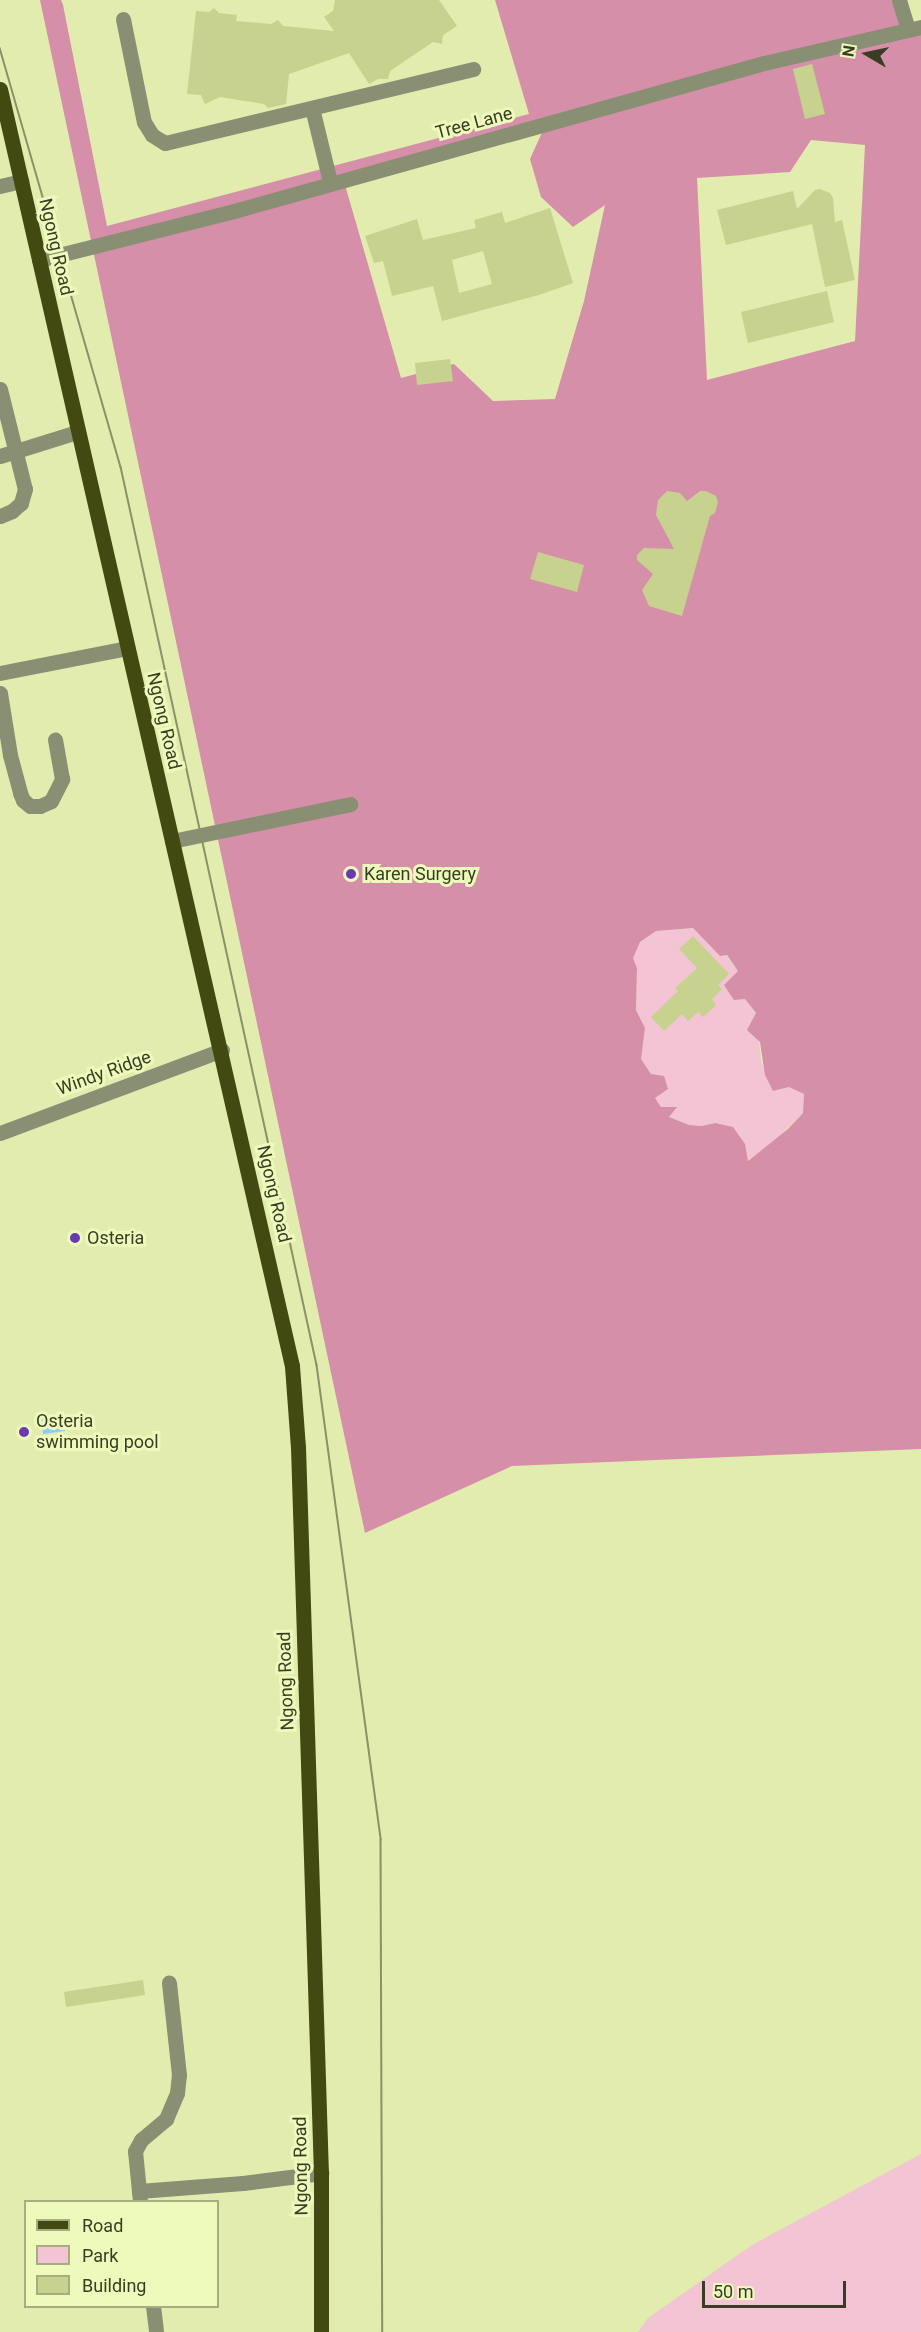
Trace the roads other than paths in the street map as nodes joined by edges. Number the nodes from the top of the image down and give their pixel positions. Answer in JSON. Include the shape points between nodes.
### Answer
{"nodes":[{"id":1,"x":899,"y":0,"type":"edge"},
{"id":2,"x":123,"y":19,"type":"dead end"},
{"id":3,"x":915,"y":29,"type":"edge"},
{"id":4,"x":473,"y":69,"type":"dead end"},
{"id":5,"x":0,"y":89,"type":"edge"},
{"id":6,"x":312,"y":108,"type":"junction"},
{"id":7,"x":21,"y":181,"type":"junction"},
{"id":8,"x":330,"y":182,"type":"junction"},
{"id":9,"x":0,"y":186,"type":"edge"},
{"id":10,"x":39,"y":260,"type":"junction"},
{"id":11,"x":0,"y":389,"type":"edge"},
{"id":12,"x":77,"y":432,"type":"junction"},
{"id":13,"x":16,"y":451,"type":"junction"},
{"id":14,"x":0,"y":456,"type":"edge"},
{"id":15,"x":0,"y":516,"type":"edge"},
{"id":16,"x":127,"y":648,"type":"junction"},
{"id":17,"x":0,"y":673,"type":"edge"},
{"id":18,"x":0,"y":693,"type":"edge"},
{"id":19,"x":55,"y":740,"type":"dead end"},
{"id":20,"x":350,"y":804,"type":"dead end"},
{"id":21,"x":172,"y":841,"type":"junction"},
{"id":22,"x":222,"y":1050,"type":"junction"},
{"id":23,"x":0,"y":1132,"type":"edge"},
{"id":24,"x":169,"y":1983,"type":"dead end"},
{"id":25,"x":321,"y":2173,"type":"junction"},
{"id":26,"x":139,"y":2196,"type":"edge"},
{"id":27,"x":153,"y":2308,"type":"edge"},
{"id":28,"x":156,"y":2332,"type":"edge"},
{"id":29,"x":321,"y":2332,"type":"edge"}],
"edges":[{"from":1,"to":3,"type":"street"},
{"from":2,"to":6,"type":"street","via":[[144,122],[152,135],[165,143]]},
{"from":3,"to":8,"type":"street","name":"Tree Lane","via":[[764,63]]},
{"from":4,"to":6,"type":"street"},
{"from":5,"to":7,"type":"main road","name":"Ngong Road"},
{"from":6,"to":8,"type":"street"},
{"from":7,"to":9,"type":"street"},
{"from":7,"to":10,"type":"main road","name":"Ngong Road"},
{"from":8,"to":10,"type":"street","name":"Tree Lane","via":[[234,211]]},
{"from":10,"to":12,"type":"main road","name":"Ngong Road"},
{"from":11,"to":13,"type":"street"},
{"from":12,"to":13,"type":"street"},
{"from":12,"to":16,"type":"main road","name":"Ngong Road"},
{"from":13,"to":14,"type":"street"},
{"from":13,"to":15,"type":"street","via":[[25,489],[21,503]]},
{"from":16,"to":17,"type":"street"},
{"from":16,"to":21,"type":"main road","name":"Ngong Road"},
{"from":18,"to":19,"type":"street","via":[[20,794],[30,806],[51,801],[62,779]]},
{"from":20,"to":21,"type":"street"},
{"from":21,"to":22,"type":"main road","name":"Ngong Road"},
{"from":22,"to":23,"type":"street","name":"Windy Ridge"},
{"from":22,"to":25,"type":"main road","name":"Ngong Road","via":[[290,1355],[297,1406]]},
{"from":24,"to":26,"type":"street","via":[[179,2075],[177,2093],[166,2119],[141,2140],[135,2151]]},
{"from":25,"to":26,"type":"street"},
{"from":25,"to":29,"type":"main road","name":"Ngong Road"},
{"from":27,"to":28,"type":"street"}]}
